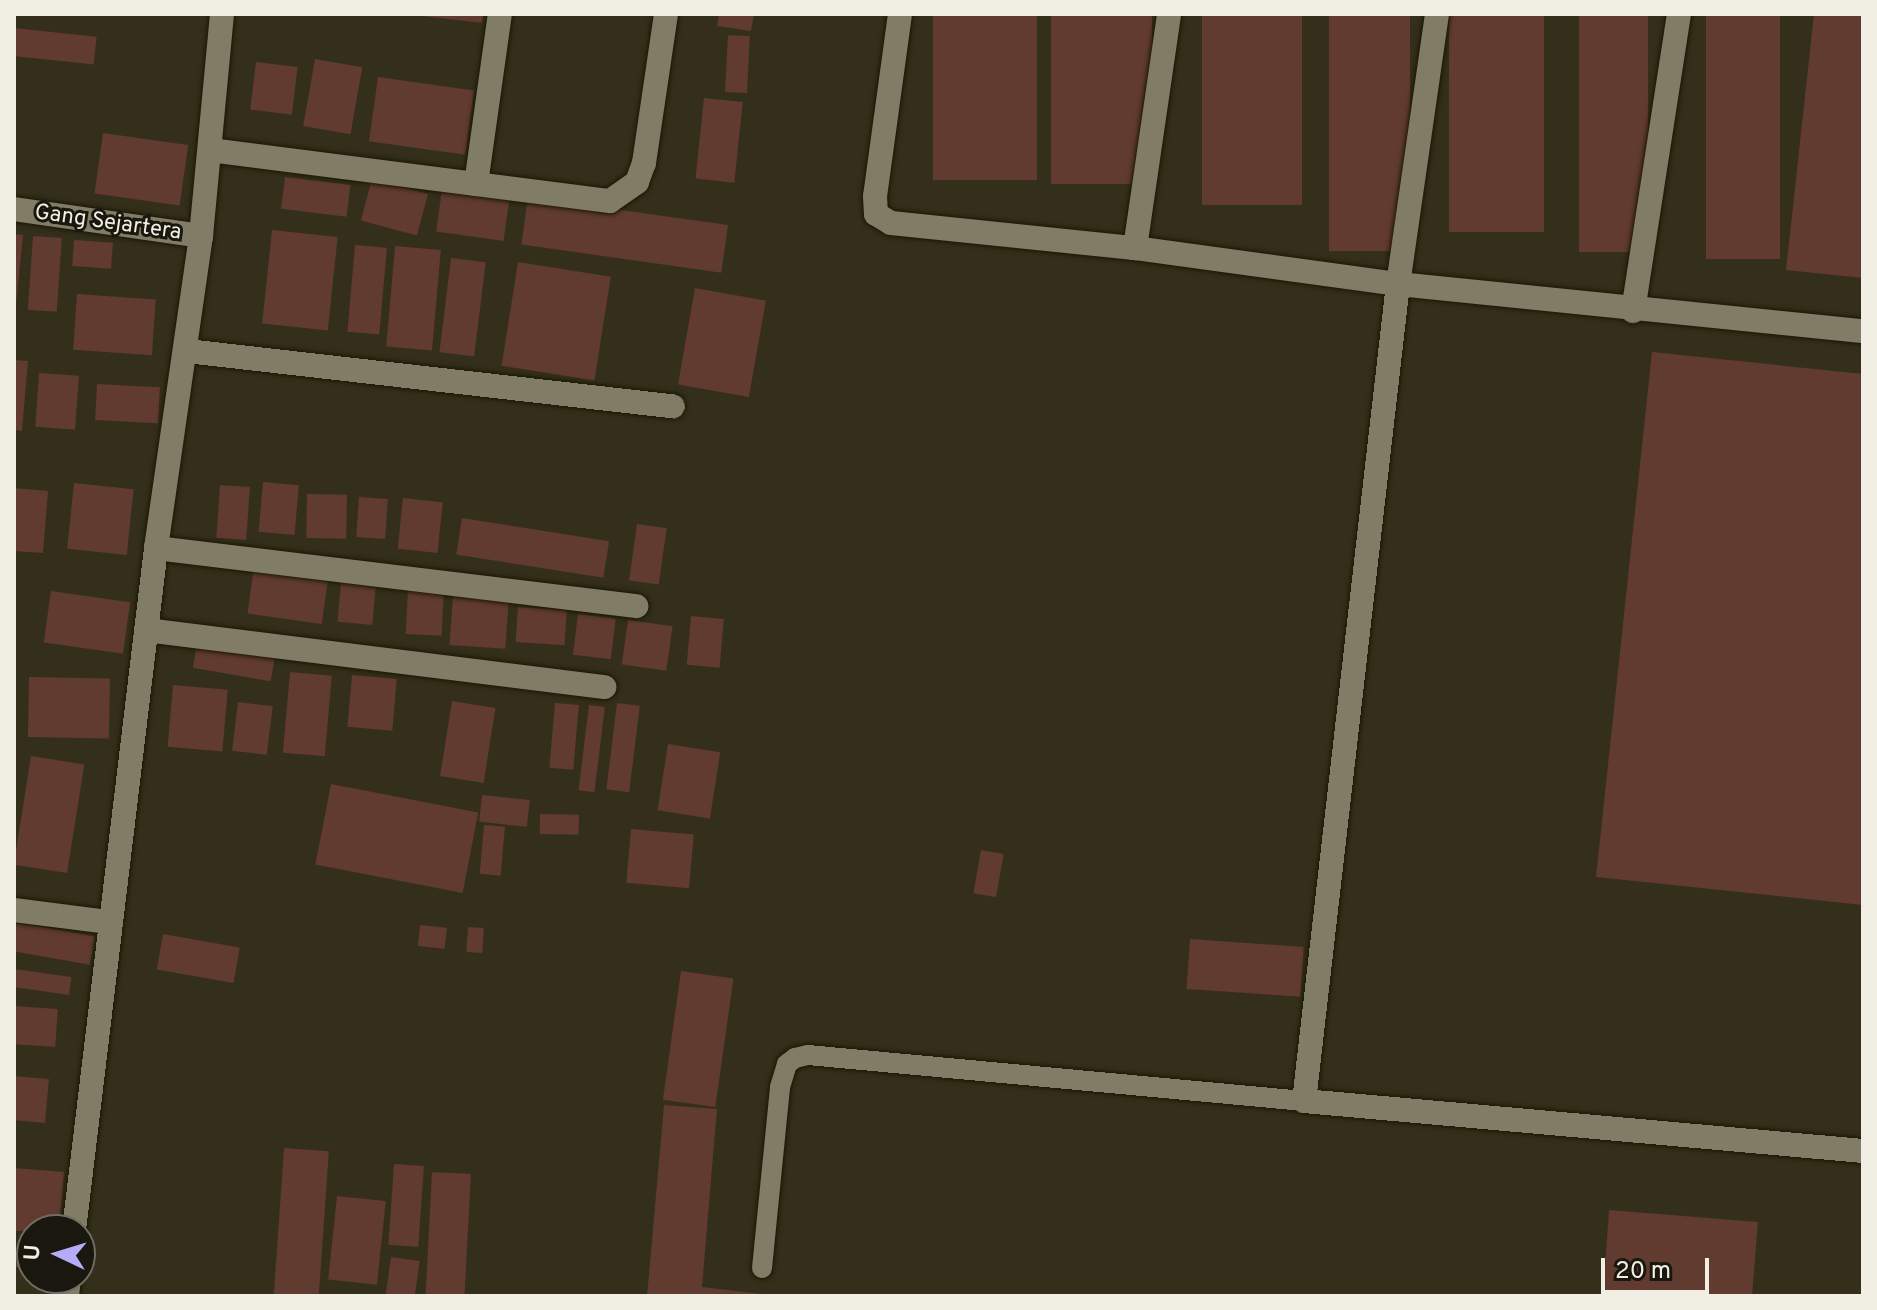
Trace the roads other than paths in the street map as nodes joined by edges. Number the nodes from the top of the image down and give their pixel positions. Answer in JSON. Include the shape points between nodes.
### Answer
{"nodes":[{"id":1,"x":222,"y":14,"type":"edge"},
{"id":2,"x":500,"y":14,"type":"edge"},
{"id":3,"x":666,"y":14,"type":"edge"},
{"id":4,"x":900,"y":14,"type":"edge"},
{"id":5,"x":1169,"y":14,"type":"edge"},
{"id":6,"x":1437,"y":14,"type":"edge"},
{"id":7,"x":1679,"y":14,"type":"edge"},
{"id":8,"x":210,"y":150,"type":"junction"},
{"id":9,"x":476,"y":184,"type":"junction"},
{"id":10,"x":14,"y":209,"type":"edge"},
{"id":11,"x":201,"y":236,"type":"junction"},
{"id":12,"x":1135,"y":248,"type":"junction"},
{"id":13,"x":1398,"y":284,"type":"junction"},
{"id":14,"x":1633,"y":311,"type":"junction"},
{"id":15,"x":1863,"y":331,"type":"edge"},
{"id":16,"x":187,"y":351,"type":"junction"},
{"id":17,"x":673,"y":406,"type":"dead end"},
{"id":18,"x":156,"y":548,"type":"junction"},
{"id":19,"x":637,"y":606,"type":"dead end"},
{"id":20,"x":146,"y":630,"type":"junction"},
{"id":21,"x":604,"y":687,"type":"dead end"},
{"id":22,"x":14,"y":910,"type":"edge"},
{"id":23,"x":109,"y":922,"type":"junction"},
{"id":24,"x":1304,"y":1101,"type":"junction"},
{"id":25,"x":1863,"y":1151,"type":"edge"},
{"id":26,"x":76,"y":1214,"type":"edge"},
{"id":27,"x":762,"y":1268,"type":"dead end"}],
"edges":[{"from":1,"to":8,"type":"street"},
{"from":2,"to":9,"type":"street"},
{"from":3,"to":9,"type":"street","via":[[637,182],[610,201]]},
{"from":4,"to":12,"type":"street","via":[[876,214],[891,223]]},
{"from":5,"to":12,"type":"street"},
{"from":6,"to":13,"type":"street"},
{"from":7,"to":14,"type":"street"},
{"from":8,"to":9,"type":"street"},
{"from":8,"to":11,"type":"street"},
{"from":10,"to":11,"type":"street","name":"Gang Sejartera"},
{"from":11,"to":16,"type":"street"},
{"from":12,"to":13,"type":"street"},
{"from":13,"to":14,"type":"street"},
{"from":13,"to":24,"type":"street"},
{"from":14,"to":15,"type":"street"},
{"from":16,"to":17,"type":"street"},
{"from":16,"to":18,"type":"street"},
{"from":18,"to":19,"type":"street"},
{"from":18,"to":20,"type":"street"},
{"from":20,"to":21,"type":"street"},
{"from":20,"to":23,"type":"street"},
{"from":22,"to":23,"type":"street"},
{"from":23,"to":26,"type":"street"},
{"from":24,"to":25,"type":"street"},
{"from":24,"to":27,"type":"lane","via":[[808,1055],[795,1058],[787,1064],[780,1087]]}]}
